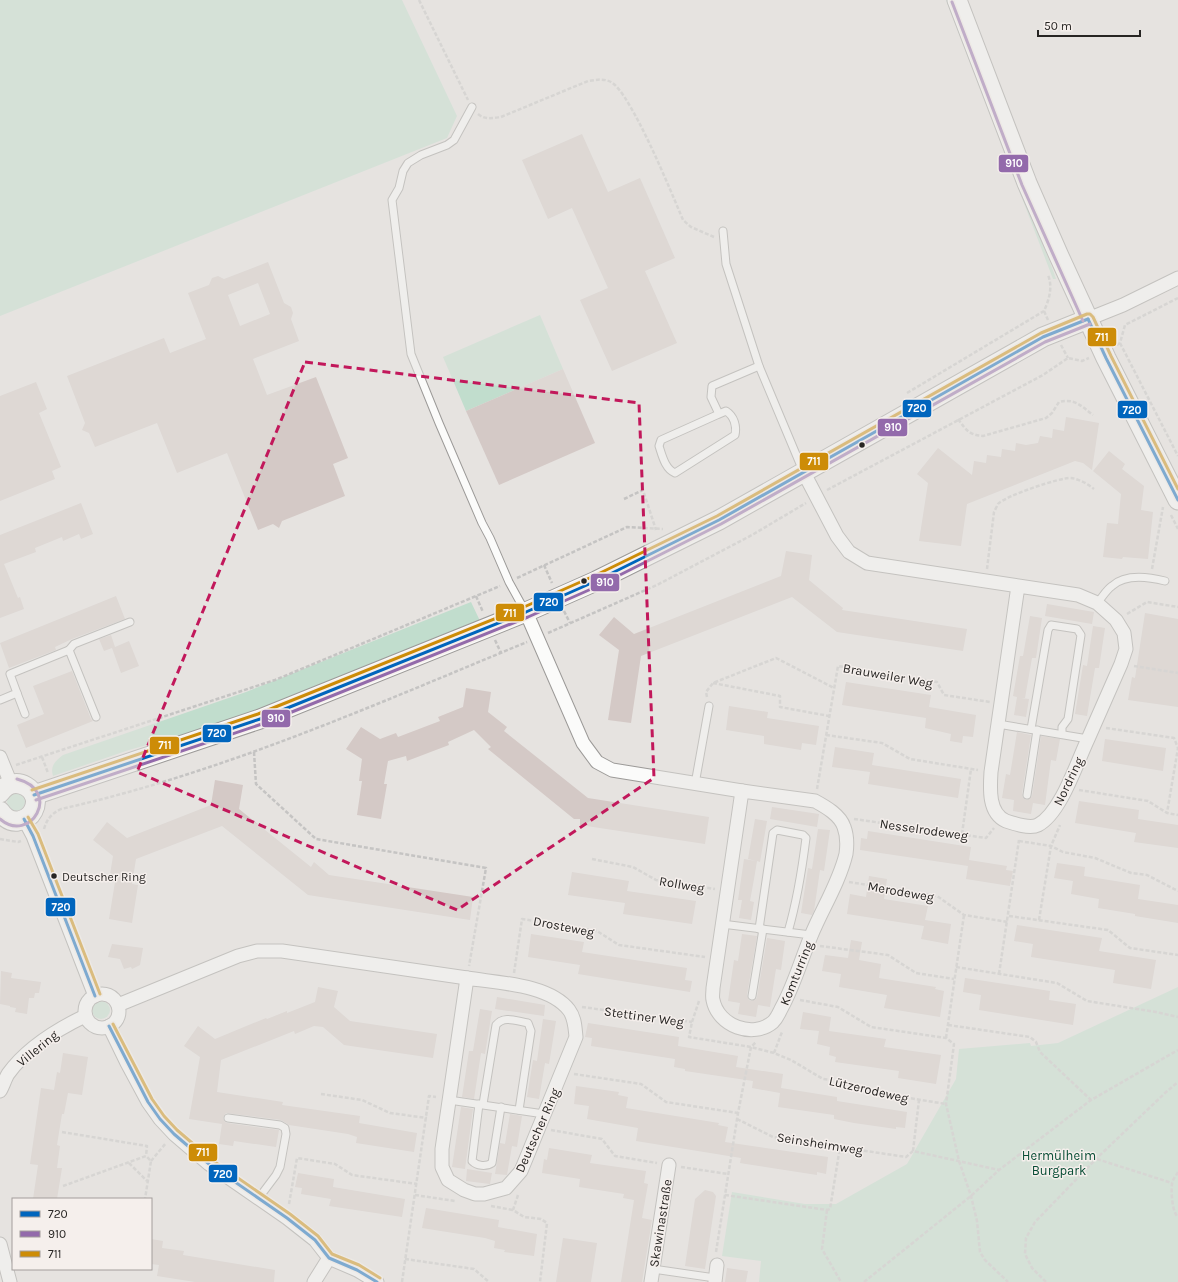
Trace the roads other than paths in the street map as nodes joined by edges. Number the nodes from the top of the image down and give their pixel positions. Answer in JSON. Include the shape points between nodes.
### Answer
{"nodes":[{"id":1,"x":957,"y":0,"type":"edge"},
{"id":2,"x":472,"y":107,"type":"road end"},
{"id":3,"x":723,"y":232,"type":"dead end"},
{"id":4,"x":1178,"y":278,"type":"edge"},
{"id":5,"x":1088,"y":319,"type":"junction"},
{"id":6,"x":760,"y":366,"type":"junction"},
{"id":7,"x":719,"y":414,"type":"junction"},
{"id":8,"x":804,"y":473,"type":"junction"},
{"id":9,"x":1178,"y":500,"type":"edge"},
{"id":10,"x":1165,"y":581,"type":"dead end"},
{"id":11,"x":1018,"y":586,"type":"junction"},
{"id":12,"x":1097,"y":603,"type":"junction"},
{"id":13,"x":526,"y":612,"type":"junction"},
{"id":14,"x":130,"y":622,"type":"dead end"},
{"id":15,"x":69,"y":650,"type":"junction"},
{"id":16,"x":17,"y":693,"type":"junction"},
{"id":17,"x":0,"y":700,"type":"edge"},
{"id":18,"x":709,"y":706,"type":"road end"},
{"id":19,"x":25,"y":714,"type":"dead end"},
{"id":20,"x":96,"y":717,"type":"dead end"},
{"id":21,"x":998,"y":724,"type":"junction"},
{"id":22,"x":1034,"y":730,"type":"junction"},
{"id":23,"x":1062,"y":734,"type":"junction"},
{"id":24,"x":1088,"y":739,"type":"junction"},
{"id":25,"x":4,"y":776,"type":"edge"},
{"id":26,"x":695,"y":784,"type":"junction"},
{"id":27,"x":742,"y":791,"type":"junction"},
{"id":28,"x":1027,"y":795,"type":"dead end"},
{"id":29,"x":34,"y":796,"type":"junction"},
{"id":30,"x":0,"y":811,"type":"edge"},
{"id":31,"x":24,"y":819,"type":"junction"},
{"id":32,"x":722,"y":924,"type":"junction"},
{"id":33,"x":761,"y":929,"type":"junction"},
{"id":34,"x":788,"y":932,"type":"junction"},
{"id":35,"x":810,"y":939,"type":"junction"},
{"id":36,"x":467,"y":978,"type":"junction"},
{"id":37,"x":95,"y":996,"type":"junction"},
{"id":38,"x":752,"y":996,"type":"dead end"},
{"id":39,"x":118,"y":1006,"type":"junction"},
{"id":40,"x":85,"y":1016,"type":"junction"},
{"id":41,"x":109,"y":1026,"type":"junction"},
{"id":42,"x":4,"y":1073,"type":"edge"},
{"id":43,"x":0,"y":1091,"type":"edge"},
{"id":44,"x":449,"y":1100,"type":"junction"},
{"id":45,"x":481,"y":1104,"type":"junction"},
{"id":46,"x":501,"y":1107,"type":"junction"},
{"id":47,"x":519,"y":1110,"type":"junction"},
{"id":48,"x":544,"y":1114,"type":"junction"},
{"id":49,"x":228,"y":1118,"type":"dead end"},
{"id":50,"x":669,"y":1165,"type":"road end"},
{"id":51,"x":258,"y":1199,"type":"junction"},
{"id":52,"x":0,"y":1244,"type":"edge"},
{"id":53,"x":329,"y":1258,"type":"junction"},
{"id":54,"x":717,"y":1265,"type":"road end"},
{"id":55,"x":652,"y":1276,"type":"edge"},
{"id":56,"x":715,"y":1280,"type":"edge"},
{"id":57,"x":10,"y":1282,"type":"edge"},
{"id":58,"x":314,"y":1282,"type":"edge"},
{"id":59,"x":377,"y":1282,"type":"edge"}],
"edges":[{"from":1,"to":5,"type":"street","via":[[1027,183]]},
{"from":2,"to":13,"type":"lane","via":[[454,140],[408,163],[392,200],[411,354],[453,458],[509,582]]},
{"from":3,"to":6,"type":"lane","via":[[726,264]]},
{"from":4,"to":5,"type":"street"},
{"from":5,"to":8,"type":"street","via":[[1043,337]]},
{"from":5,"to":9,"type":"street"},
{"from":6,"to":7,"type":"lane","via":[[712,386],[711,397]]},
{"from":6,"to":8,"type":"lane"},
{"from":7,"to":7,"type":"lane","via":[[726,411],[731,414],[737,428],[735,435],[675,473],[668,468],[658,446],[661,440]]},
{"from":8,"to":11,"type":"street","name":"Nordring","via":[[837,536],[849,552],[867,563]]},
{"from":8,"to":13,"type":"street","via":[[719,520],[596,581]]},
{"from":10,"to":12,"type":"lane","via":[[1150,577],[1128,578],[1112,585]]},
{"from":11,"to":12,"type":"street","name":"Nordring","via":[[1078,595]]},
{"from":11,"to":21,"type":"street"},
{"from":12,"to":24,"type":"street","name":"Nordring","via":[[1116,620],[1124,633],[1126,649],[1122,664]]},
{"from":13,"to":26,"type":"street","name":"Komturring","via":[[583,743],[597,762],[612,770]]},
{"from":13,"to":29,"type":"street","via":[[260,719]]},
{"from":14,"to":15,"type":"lane","via":[[74,644]]},
{"from":15,"to":16,"type":"lane","via":[[10,674]]},
{"from":15,"to":20,"type":"lane"},
{"from":16,"to":17,"type":"lane"},
{"from":16,"to":19,"type":"lane"},
{"from":18,"to":26,"type":"lane"},
{"from":21,"to":22,"type":"lane"},
{"from":21,"to":24,"type":"street","name":"Nordring","via":[[991,772],[992,804],[1001,818],[1019,826],[1038,825],[1049,816],[1064,793]]},
{"from":22,"to":23,"type":"lane"},
{"from":22,"to":23,"type":"lane","via":[[1048,630],[1052,625],[1077,629],[1081,635],[1068,719],[1062,727]]},
{"from":22,"to":28,"type":"lane"},
{"from":23,"to":24,"type":"lane"},
{"from":25,"to":29,"type":"street","via":[[27,787]]},
{"from":26,"to":27,"type":"street","name":"Komturring"},
{"from":27,"to":32,"type":"street"},
{"from":27,"to":35,"type":"street","name":"Komturring","via":[[815,802],[837,817],[844,827],[846,853],[837,880]]},
{"from":29,"to":31,"type":"street","via":[[34,810]]},
{"from":30,"to":31,"type":"street","via":[[12,821]]},
{"from":31,"to":37,"type":"street","via":[[33,836]]},
{"from":32,"to":33,"type":"lane"},
{"from":32,"to":35,"type":"street","name":"Komturring","via":[[713,1000],[727,1022],[741,1029],[758,1030],[774,1021],[789,993]]},
{"from":33,"to":34,"type":"lane"},
{"from":33,"to":34,"type":"lane","via":[[773,833],[777,830],[803,835],[806,838],[796,903]]},
{"from":33,"to":38,"type":"lane"},
{"from":34,"to":35,"type":"lane"},
{"from":36,"to":39,"type":"street","via":[[282,951],[257,951],[238,956]]},
{"from":36,"to":44,"type":"street","name":"Deutscher Ring"},
{"from":36,"to":48,"type":"street","name":"Deutscher Ring","via":[[543,992],[569,1010],[575,1022],[576,1037]]},
{"from":37,"to":39,"type":"street","via":[[108,996]]},
{"from":37,"to":40,"type":"street","via":[[86,1004]]},
{"from":39,"to":41,"type":"street","via":[[117,1019]]},
{"from":40,"to":41,"type":"street","via":[[95,1027]]},
{"from":40,"to":42,"type":"street","name":"Villering","via":[[52,1034]]},
{"from":41,"to":51,"type":"street","via":[[148,1102],[160,1119],[208,1164]]},
{"from":42,"to":43,"type":"street","name":"Villering"},
{"from":44,"to":45,"type":"lane"},
{"from":44,"to":48,"type":"street","name":"Deutscher Ring","via":[[442,1167],[448,1180],[475,1194],[506,1188],[521,1171]]},
{"from":45,"to":46,"type":"lane"},
{"from":45,"to":46,"type":"lane","via":[[472,1161],[487,1166],[492,1163]]},
{"from":45,"to":47,"type":"lane","via":[[496,1026],[505,1019],[528,1023],[532,1031]]},
{"from":46,"to":47,"type":"lane"},
{"from":47,"to":48,"type":"lane"},
{"from":49,"to":51,"type":"lane","via":[[280,1125],[285,1128],[280,1167]]},
{"from":50,"to":55,"type":"street","name":"Skawinastraße"},
{"from":51,"to":53,"type":"street","via":[[315,1240]]},
{"from":52,"to":57,"type":"street"},
{"from":53,"to":58,"type":"street"},
{"from":53,"to":59,"type":"street"},
{"from":54,"to":56,"type":"street"},
{"from":55,"to":56,"type":"lane"}]}
